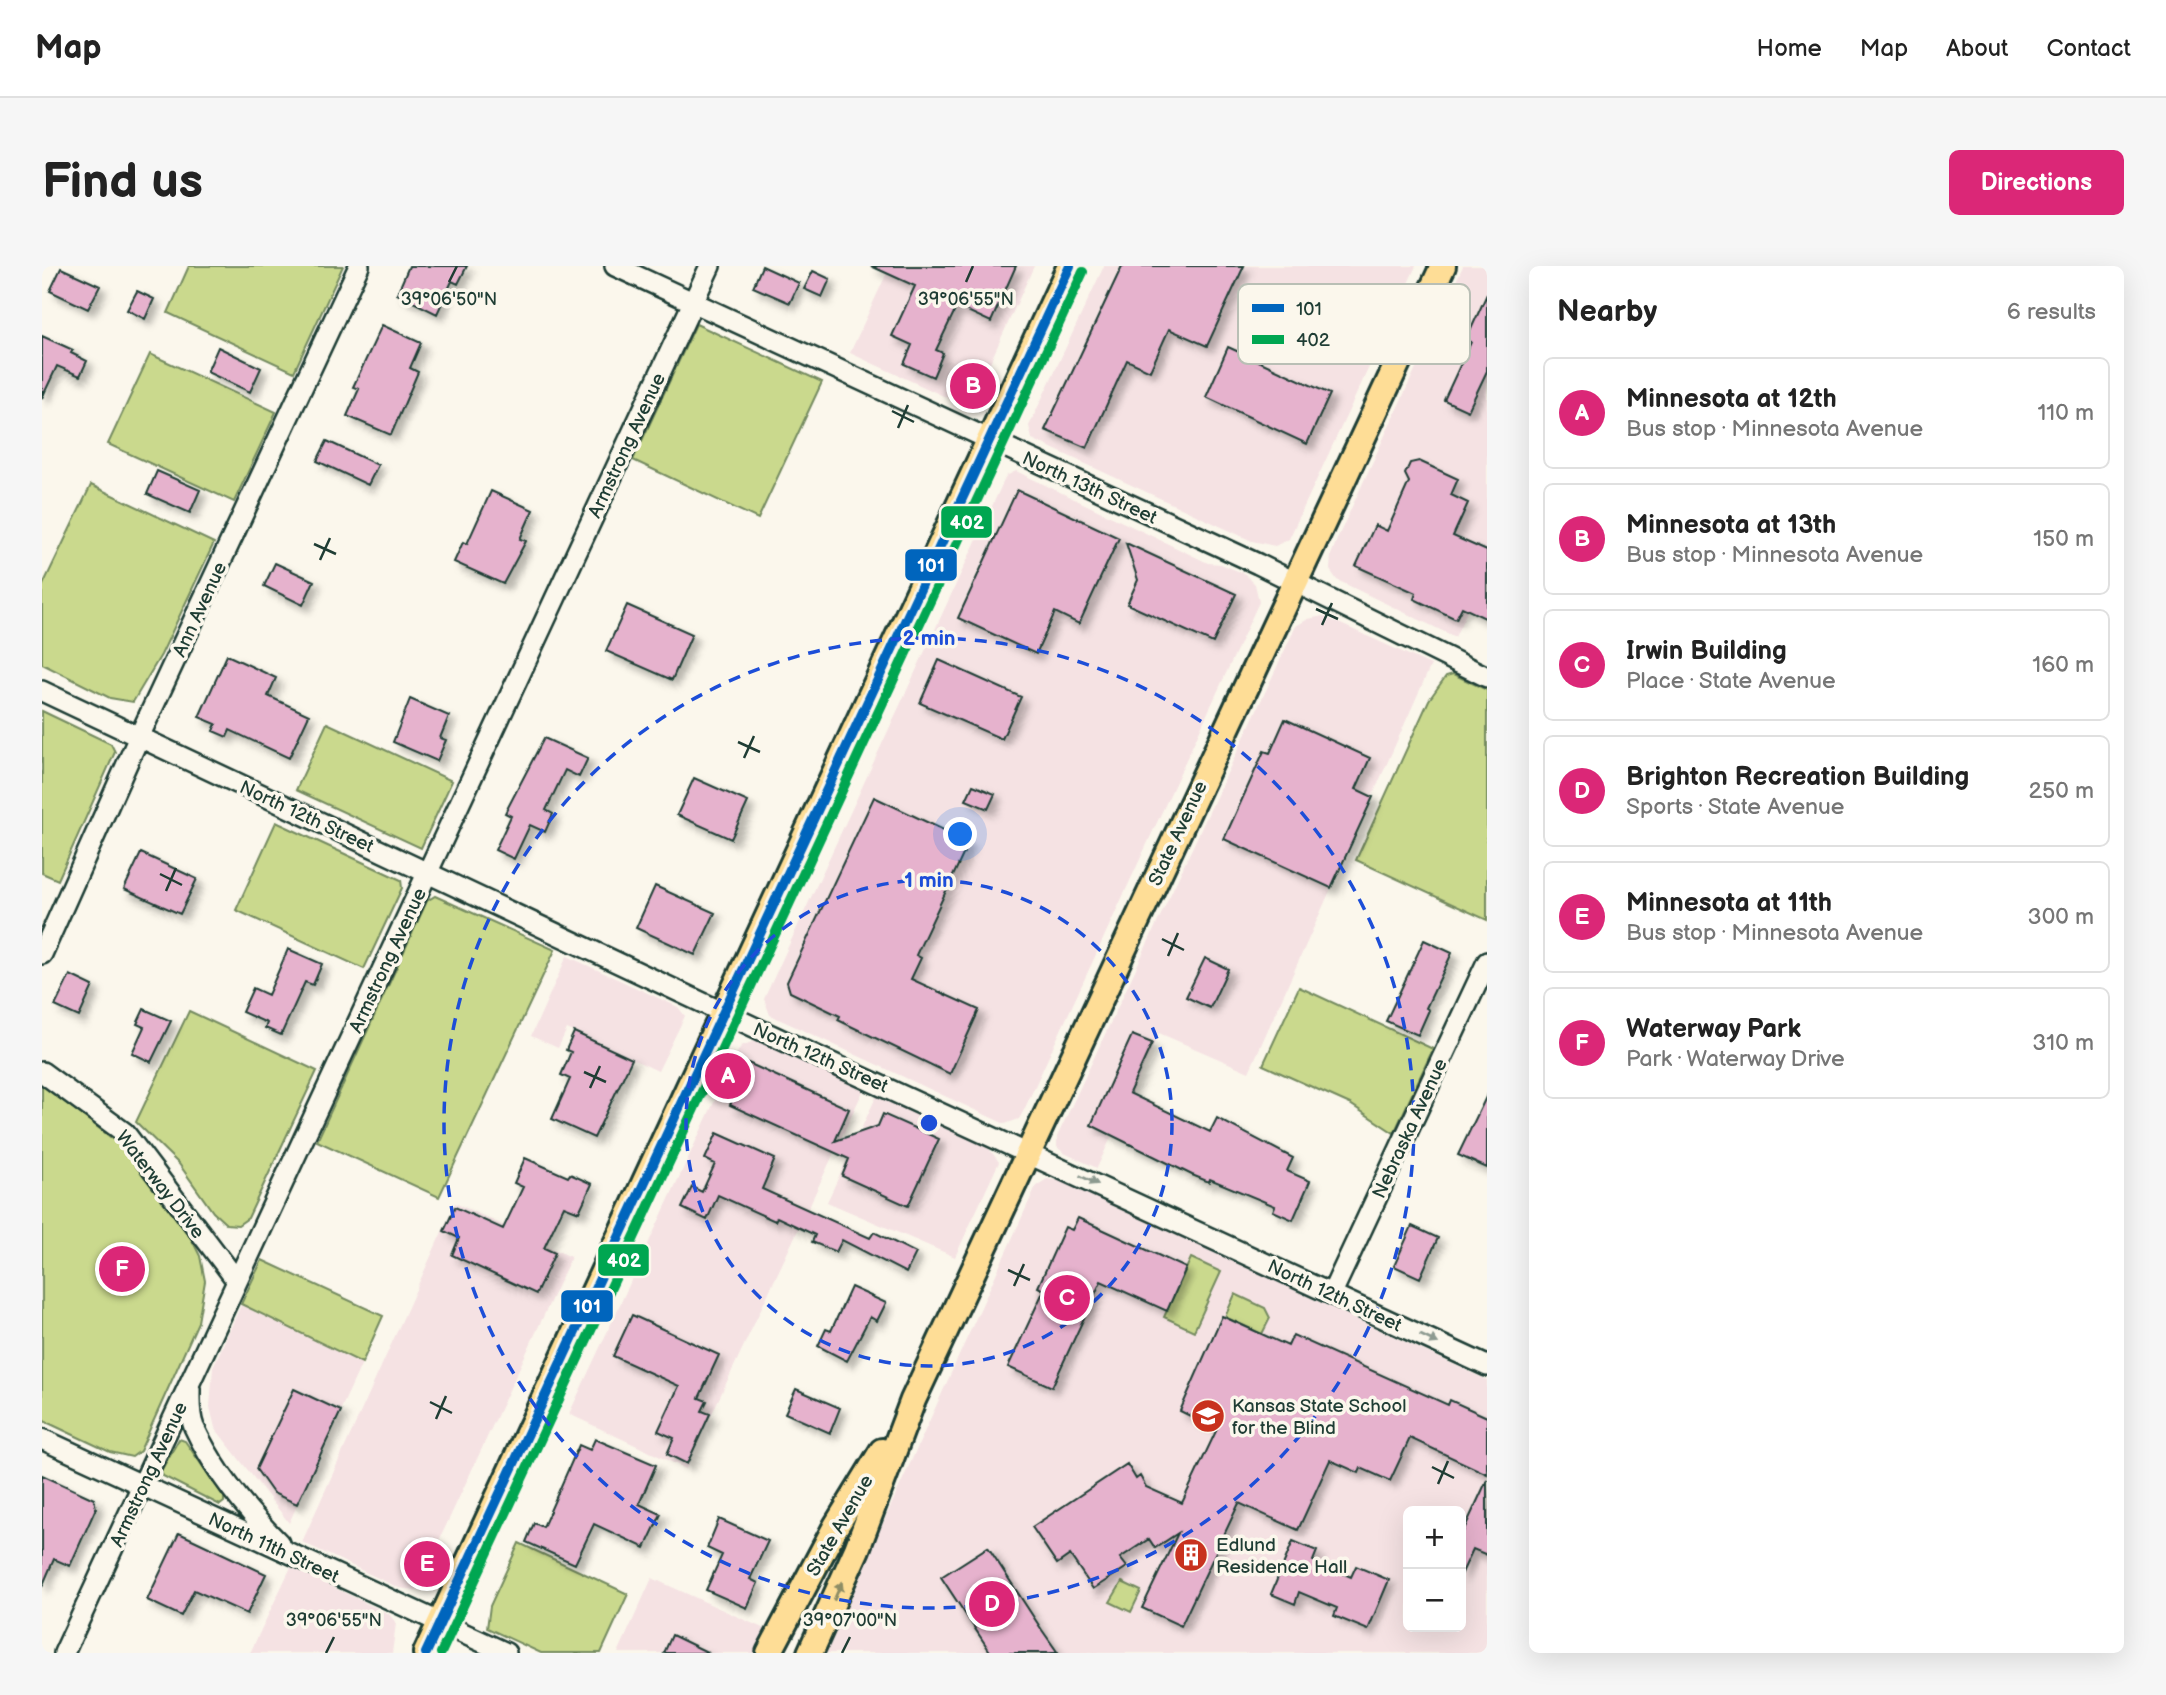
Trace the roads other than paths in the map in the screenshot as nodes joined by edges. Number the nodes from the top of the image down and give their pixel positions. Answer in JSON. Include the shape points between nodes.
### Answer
{"nodes":[{"id":1,"x":359,"y":266,"type":"edge"},
{"id":2,"x":615,"y":266,"type":"edge"},
{"id":3,"x":710,"y":266,"type":"edge"},
{"id":4,"x":1070,"y":266,"type":"edge"},
{"id":5,"x":1443,"y":266,"type":"edge"},
{"id":6,"x":1435,"y":284,"type":"edge"},
{"id":7,"x":693,"y":302,"type":"junction"},
{"id":8,"x":1397,"y":364,"type":"edge"},
{"id":9,"x":989,"y":439,"type":"junction"},
{"id":10,"x":1296,"y":582,"type":"junction"},
{"id":11,"x":1487,"y":677,"type":"edge"},
{"id":12,"x":42,"y":691,"type":"edge"},
{"id":13,"x":139,"y":737,"type":"junction"},
{"id":14,"x":427,"y":873,"type":"junction"},
{"id":15,"x":42,"y":954,"type":"edge"},
{"id":16,"x":1487,"y":962,"type":"edge"},
{"id":17,"x":723,"y":1012,"type":"junction"},
{"id":18,"x":42,"y":1072,"type":"edge"},
{"id":19,"x":1027,"y":1151,"type":"junction"},
{"id":20,"x":237,"y":1281,"type":"junction"},
{"id":21,"x":1332,"y":1293,"type":"junction"},
{"id":22,"x":1487,"y":1366,"type":"edge"},
{"id":23,"x":191,"y":1381,"type":"junction"},
{"id":24,"x":913,"y":1400,"type":"junction"},
{"id":25,"x":42,"y":1439,"type":"edge"},
{"id":26,"x":142,"y":1486,"type":"junction"},
{"id":27,"x":290,"y":1554,"type":"junction"},
{"id":28,"x":440,"y":1623,"type":"junction"},
{"id":29,"x":64,"y":1653,"type":"edge"},
{"id":30,"x":426,"y":1653,"type":"edge"},
{"id":31,"x":506,"y":1653,"type":"edge"},
{"id":32,"x":769,"y":1653,"type":"edge"},
{"id":33,"x":810,"y":1653,"type":"edge"}],
"edges":[{"from":1,"to":13,"type":"street","name":"Ann Avenue"},
{"from":2,"to":7,"type":"street","name":"North 13th Street"},
{"from":3,"to":7,"type":"street","name":"Armstrong Avenue"},
{"from":4,"to":9,"type":"main road"},
{"from":5,"to":6,"type":"main road","name":"State Avenue"},
{"from":7,"to":9,"type":"street","name":"North 13th Street"},
{"from":7,"to":14,"type":"street","name":"Armstrong Avenue"},
{"from":8,"to":10,"type":"main road","name":"State Avenue"},
{"from":9,"to":10,"type":"street","name":"North 13th Street"},
{"from":9,"to":17,"type":"main road"},
{"from":10,"to":11,"type":"street","name":"North 13th Street"},
{"from":10,"to":19,"type":"main road","name":"State Avenue"},
{"from":12,"to":13,"type":"street","name":"North 12th Street"},
{"from":13,"to":14,"type":"street","name":"North 12th Street"},
{"from":13,"to":15,"type":"street","name":"Ann Avenue"},
{"from":14,"to":17,"type":"street","name":"North 12th Street"},
{"from":14,"to":20,"type":"street","name":"Armstrong Avenue"},
{"from":16,"to":21,"type":"street","name":"Nebraska Avenue"},
{"from":17,"to":19,"type":"street","name":"North 12th Street"},
{"from":17,"to":28,"type":"main road"},
{"from":18,"to":20,"type":"street","name":"Waterway Drive","via":[[125,1133]]},
{"from":19,"to":21,"type":"street","name":"North 12th Street","one_way":true},
{"from":19,"to":24,"type":"main road","name":"State Avenue"},
{"from":20,"to":23,"type":"street","name":"Armstrong Avenue"},
{"from":21,"to":22,"type":"street","name":"North 12th Street","one_way":true},
{"from":23,"to":26,"type":"street","name":"Armstrong Avenue"},
{"from":23,"to":27,"type":"street","via":[[193,1426],[241,1502]]},
{"from":24,"to":32,"type":"main road","name":"State Avenue","via":[[836,1526]]},
{"from":33,"to":24,"type":"main road","name":"State Avenue","one_way":true,"via":[[857,1549]]},
{"from":25,"to":26,"type":"street","name":"North 11th Street"},
{"from":26,"to":27,"type":"street","name":"North 11th Street"},
{"from":26,"to":29,"type":"street","name":"Armstrong Avenue"},
{"from":27,"to":28,"type":"street","name":"North 11th Street"},
{"from":28,"to":30,"type":"main road"},
{"from":28,"to":31,"type":"street","name":"North 11th Street"}]}
